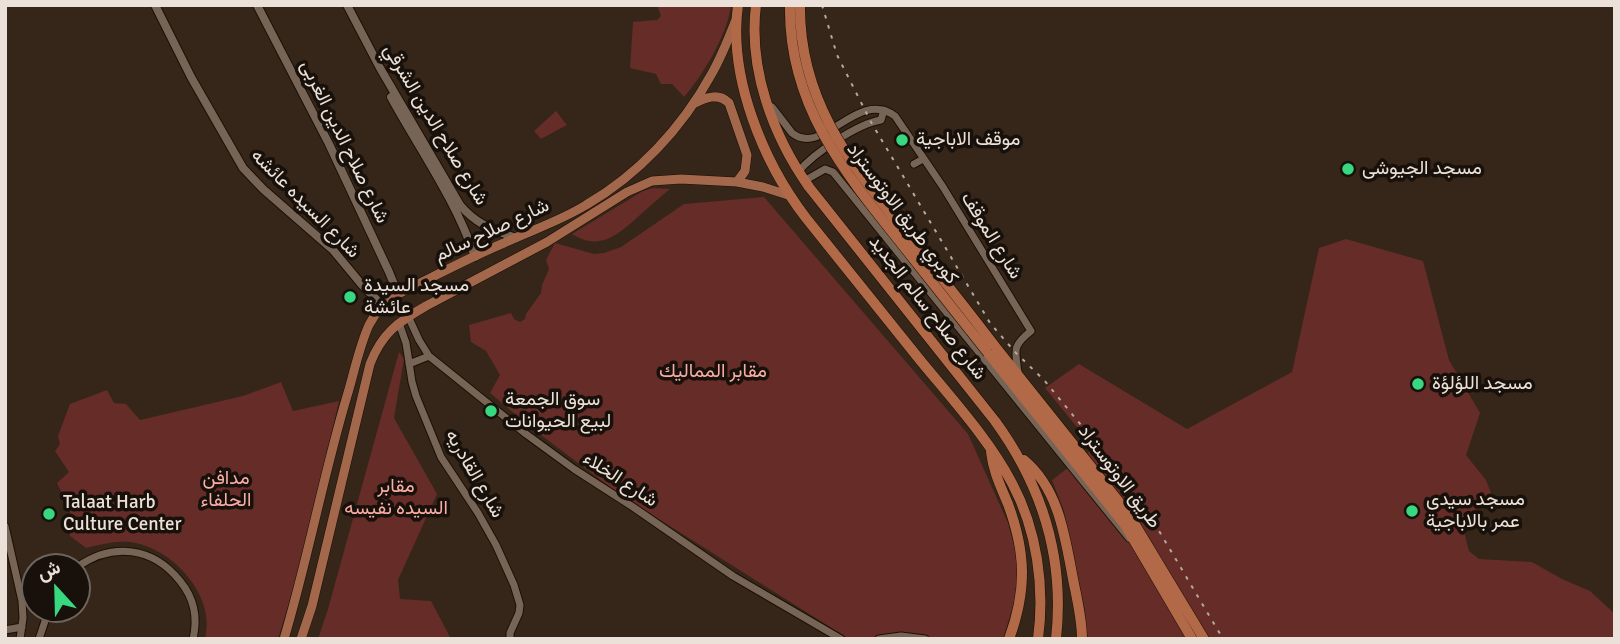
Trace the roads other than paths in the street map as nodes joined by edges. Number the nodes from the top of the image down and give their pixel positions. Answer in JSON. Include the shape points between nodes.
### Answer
{"nodes":[{"id":1,"x":155,"y":5,"type":"edge"},
{"id":2,"x":257,"y":5,"type":"edge"},
{"id":3,"x":341,"y":5,"type":"edge"},
{"id":4,"x":347,"y":5,"type":"edge"},
{"id":5,"x":738,"y":5,"type":"edge"},
{"id":6,"x":757,"y":5,"type":"edge"},
{"id":7,"x":790,"y":5,"type":"edge"},
{"id":8,"x":800,"y":5,"type":"edge"},
{"id":9,"x":736,"y":20,"type":"junction"},
{"id":10,"x":764,"y":93,"type":"junction"},
{"id":11,"x":693,"y":104,"type":"junction"},
{"id":12,"x":884,"y":110,"type":"junction"},
{"id":13,"x":843,"y":123,"type":"junction"},
{"id":14,"x":849,"y":134,"type":"junction"},
{"id":15,"x":923,"y":159,"type":"junction"},
{"id":16,"x":914,"y":164,"type":"dead end"},
{"id":17,"x":801,"y":176,"type":"junction"},
{"id":18,"x":737,"y":182,"type":"junction"},
{"id":19,"x":791,"y":197,"type":"junction"},
{"id":20,"x":516,"y":238,"type":"junction"},
{"id":21,"x":475,"y":257,"type":"junction"},
{"id":22,"x":398,"y":294,"type":"junction"},
{"id":23,"x":383,"y":306,"type":"junction"},
{"id":24,"x":408,"y":316,"type":"junction"},
{"id":25,"x":399,"y":323,"type":"junction"},
{"id":26,"x":991,"y":349,"type":"junction"},
{"id":27,"x":429,"y":356,"type":"junction"},
{"id":28,"x":409,"y":364,"type":"junction"},
{"id":29,"x":1018,"y":377,"type":"junction"},
{"id":30,"x":990,"y":448,"type":"junction"},
{"id":31,"x":1018,"y":455,"type":"junction"},
{"id":32,"x":5,"y":526,"type":"edge"},
{"id":33,"x":1142,"y":551,"type":"junction"},
{"id":34,"x":91,"y":559,"type":"edge"},
{"id":35,"x":22,"y":627,"type":"junction"},
{"id":36,"x":5,"y":630,"type":"edge"},
{"id":37,"x":20,"y":639,"type":"edge"},
{"id":38,"x":193,"y":639,"type":"edge"},
{"id":39,"x":284,"y":639,"type":"edge"},
{"id":40,"x":302,"y":639,"type":"edge"},
{"id":41,"x":510,"y":639,"type":"edge"},
{"id":42,"x":841,"y":639,"type":"edge"},
{"id":43,"x":879,"y":639,"type":"edge"},
{"id":44,"x":925,"y":639,"type":"edge"},
{"id":45,"x":1009,"y":639,"type":"edge"},
{"id":46,"x":1038,"y":639,"type":"edge"},
{"id":47,"x":1056,"y":639,"type":"edge"},
{"id":48,"x":1082,"y":639,"type":"edge"},
{"id":49,"x":1192,"y":639,"type":"edge"},
{"id":50,"x":1204,"y":639,"type":"edge"}],
"edges":[{"from":1,"to":23,"type":"main road","name":"شارع السيده عائشه","via":[[243,168],[332,250]]},
{"from":2,"to":22,"type":"main road","name":"شارع صلاح الدين الغربى","via":[[335,155]]},
{"from":3,"to":21,"type":"main road","name":"شارع صلاح الدين الشرقي","via":[[467,232]]},
{"from":4,"to":20,"type":"main road","name":"شارع صلاح الدين الشرقي","via":[[460,205],[482,225]]},
{"from":5,"to":9,"type":"highway","name":"شارع صلاح سالم"},
{"from":6,"to":10,"type":"highway","name":"شارع صلاح سالم الجديد","via":[[756,51]]},
{"from":7,"to":26,"type":"highway","name":"كوبري طريق الاوتوستراد","bridge":true,"via":[[796,62],[825,139],[876,212]]},
{"from":8,"to":26,"type":"highway","name":"كوبري طريق الاوتوستراد","bridge":true,"via":[[806,59],[833,133]]},
{"from":9,"to":11,"type":"main road","name":"شارع صلاح سالم"},
{"from":9,"to":19,"type":"highway","name":"شارع صلاح سالم الجديد","via":[[739,66],[752,116]]},
{"from":10,"to":13,"type":"street","via":[[785,127],[800,139],[811,139]]},
{"from":10,"to":17,"type":"highway","name":"شارع صلاح سالم الجديد","via":[[780,139]]},
{"from":11,"to":18,"type":"main road","via":[[716,96],[729,103],[747,155],[745,171]]},
{"from":11,"to":20,"type":"main road","name":"شارع صلاح سالم","via":[[660,145],[611,190]]},
{"from":12,"to":13,"type":"street","via":[[865,111]]},
{"from":12,"to":14,"type":"street","via":[[881,120]]},
{"from":12,"to":15,"type":"street","name":"شارع الموقف","via":[[898,120]]},
{"from":13,"to":14,"type":"street"},
{"from":14,"to":17,"type":"street","via":[[819,152]]},
{"from":15,"to":16,"type":"street"},
{"from":15,"to":29,"type":"street","name":"شارع الموقف","via":[[1031,331],[1016,348]]},
{"from":17,"to":31,"type":"highway","name":"شارع صلاح سالم الجديد"},
{"from":17,"to":33,"type":"street","via":[[828,169],[833,172]]},
{"from":18,"to":19,"type":"main road","name":"شارع صلاح سالم"},
{"from":18,"to":24,"type":"main road","name":"شارع صلاح سالم","via":[[664,179],[640,185],[547,242]]},
{"from":19,"to":30,"type":"highway","name":"شارع صلاح سالم الجديد"},
{"from":20,"to":21,"type":"main road","name":"شارع صلاح سالم"},
{"from":21,"to":22,"type":"main road","name":"شارع صلاح سالم"},
{"from":22,"to":23,"type":"main road","name":"شارع صلاح سالم"},
{"from":23,"to":39,"type":"main road","name":"شارع صلاح سالم","via":[[366,332]]},
{"from":24,"to":25,"type":"main road","name":"شارع صلاح سالم"},
{"from":24,"to":27,"type":"street","name":"شارع الخلاء"},
{"from":25,"to":28,"type":"street","name":"شارع القادريه"},
{"from":25,"to":40,"type":"main road","name":"شارع صلاح سالم","via":[[384,338],[370,364]]},
{"from":26,"to":29,"type":"highway","name":"طريق الاوتوستراد"},
{"from":26,"to":33,"type":"highway","name":"طريق الاوتوستراد"},
{"from":27,"to":28,"type":"street"},
{"from":27,"to":42,"type":"street","name":"شارع الخلاء","via":[[561,460],[733,576]]},
{"from":28,"to":41,"type":"street","name":"شارع القادريه","via":[[419,407],[441,457],[478,513],[514,585],[520,605]]},
{"from":29,"to":50,"type":"highway","name":"طريق الاوتوستراد","via":[[1128,513]]},
{"from":30,"to":45,"type":"highway","via":[[1021,558],[1021,598]]},
{"from":30,"to":46,"type":"highway","name":"شارع صلاح سالم الجديد","via":[[1012,483],[1030,529],[1041,603]]},
{"from":31,"to":47,"type":"highway","name":"شارع صلاح سالم الجديد","via":[[1045,515],[1054,556]]},
{"from":31,"to":48,"type":"highway","via":[[1038,473],[1058,513]]},
{"from":32,"to":35,"type":"street","via":[[22,601]]},
{"from":33,"to":49,"type":"highway","name":"طريق الاوتوستراد"},
{"from":34,"to":38,"type":"street","via":[[137,552],[157,560],[189,595],[195,614]]},
{"from":35,"to":36,"type":"street"},
{"from":35,"to":37,"type":"street"},
{"from":43,"to":44,"type":"street"}]}
